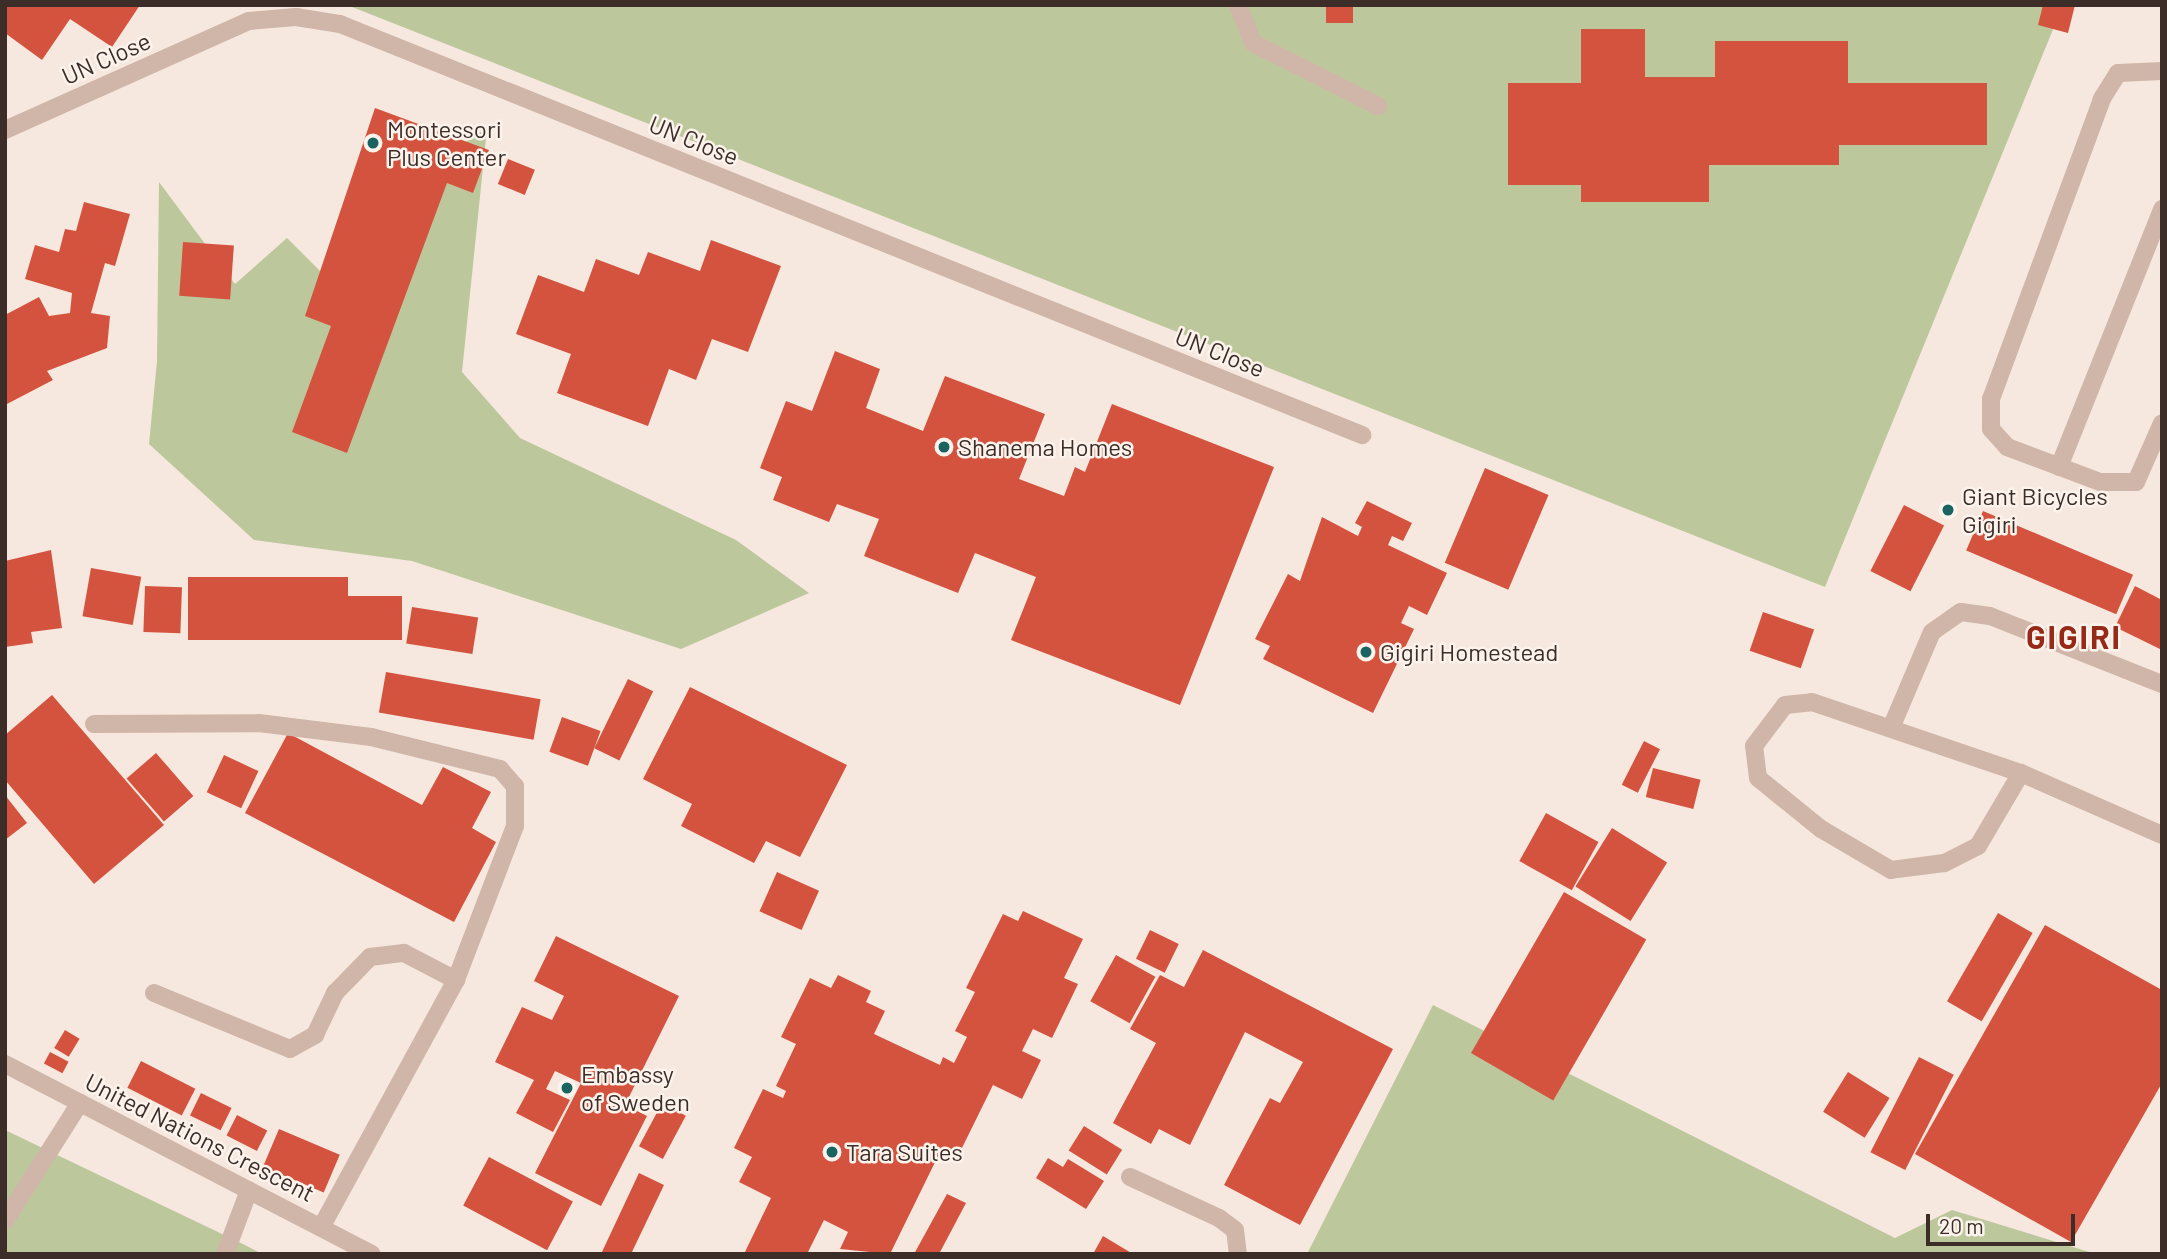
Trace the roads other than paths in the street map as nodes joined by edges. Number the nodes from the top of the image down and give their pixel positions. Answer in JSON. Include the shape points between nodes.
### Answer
{"nodes":[{"id":1,"x":1238,"y":5,"type":"edge"},
{"id":2,"x":2162,"y":71,"type":"edge"},
{"id":3,"x":1378,"y":106,"type":"dead end"},
{"id":4,"x":5,"y":130,"type":"edge"},
{"id":5,"x":2162,"y":209,"type":"edge"},
{"id":6,"x":2162,"y":423,"type":"edge"},
{"id":7,"x":1362,"y":435,"type":"dead end"},
{"id":8,"x":2059,"y":467,"type":"junction"},
{"id":9,"x":2162,"y":684,"type":"edge"},
{"id":10,"x":94,"y":724,"type":"dead end"},
{"id":11,"x":1891,"y":728,"type":"junction"},
{"id":12,"x":2021,"y":773,"type":"junction"},
{"id":13,"x":2162,"y":835,"type":"edge"},
{"id":14,"x":456,"y":980,"type":"junction"},
{"id":15,"x":154,"y":993,"type":"dead end"},
{"id":16,"x":5,"y":1064,"type":"edge"},
{"id":17,"x":80,"y":1102,"type":"junction"},
{"id":18,"x":1130,"y":1177,"type":"dead end"},
{"id":19,"x":249,"y":1190,"type":"junction"},
{"id":20,"x":5,"y":1221,"type":"edge"},
{"id":21,"x":321,"y":1228,"type":"junction"},
{"id":22,"x":225,"y":1254,"type":"edge"},
{"id":23,"x":372,"y":1254,"type":"edge"},
{"id":24,"x":1238,"y":1254,"type":"edge"}],
"edges":[{"from":1,"to":3,"type":"street","via":[[1253,43]]},
{"from":2,"to":8,"type":"street","via":[[2118,73],[2102,99],[1991,398],[1991,429],[2007,447]]},
{"from":4,"to":7,"type":"street","name":"UN Close","via":[[249,21],[296,17],[340,24]]},
{"from":5,"to":8,"type":"street"},
{"from":6,"to":8,"type":"street","via":[[2136,482],[2100,482]]},
{"from":9,"to":11,"type":"street","via":[[1990,616],[1961,612],[1932,632]]},
{"from":10,"to":14,"type":"street","via":[[259,723],[371,737],[500,769],[515,786],[515,826]]},
{"from":11,"to":12,"type":"street"},
{"from":11,"to":12,"type":"street","via":[[1812,702],[1785,705],[1754,746],[1758,778],[1821,829],[1891,870],[1944,863],[1978,846]]},
{"from":12,"to":13,"type":"street"},
{"from":14,"to":15,"type":"street","via":[[404,953],[370,957],[335,993],[315,1035],[290,1049]]},
{"from":14,"to":21,"type":"street"},
{"from":16,"to":17,"type":"street","name":"United Nations Crescent"},
{"from":17,"to":19,"type":"street","name":"United Nations Crescent"},
{"from":17,"to":20,"type":"street"},
{"from":18,"to":24,"type":"street","via":[[1219,1218],[1235,1230]]},
{"from":19,"to":21,"type":"street","name":"United Nations Crescent"},
{"from":19,"to":22,"type":"street"},
{"from":21,"to":23,"type":"street","name":"United Nations Crescent"}]}
